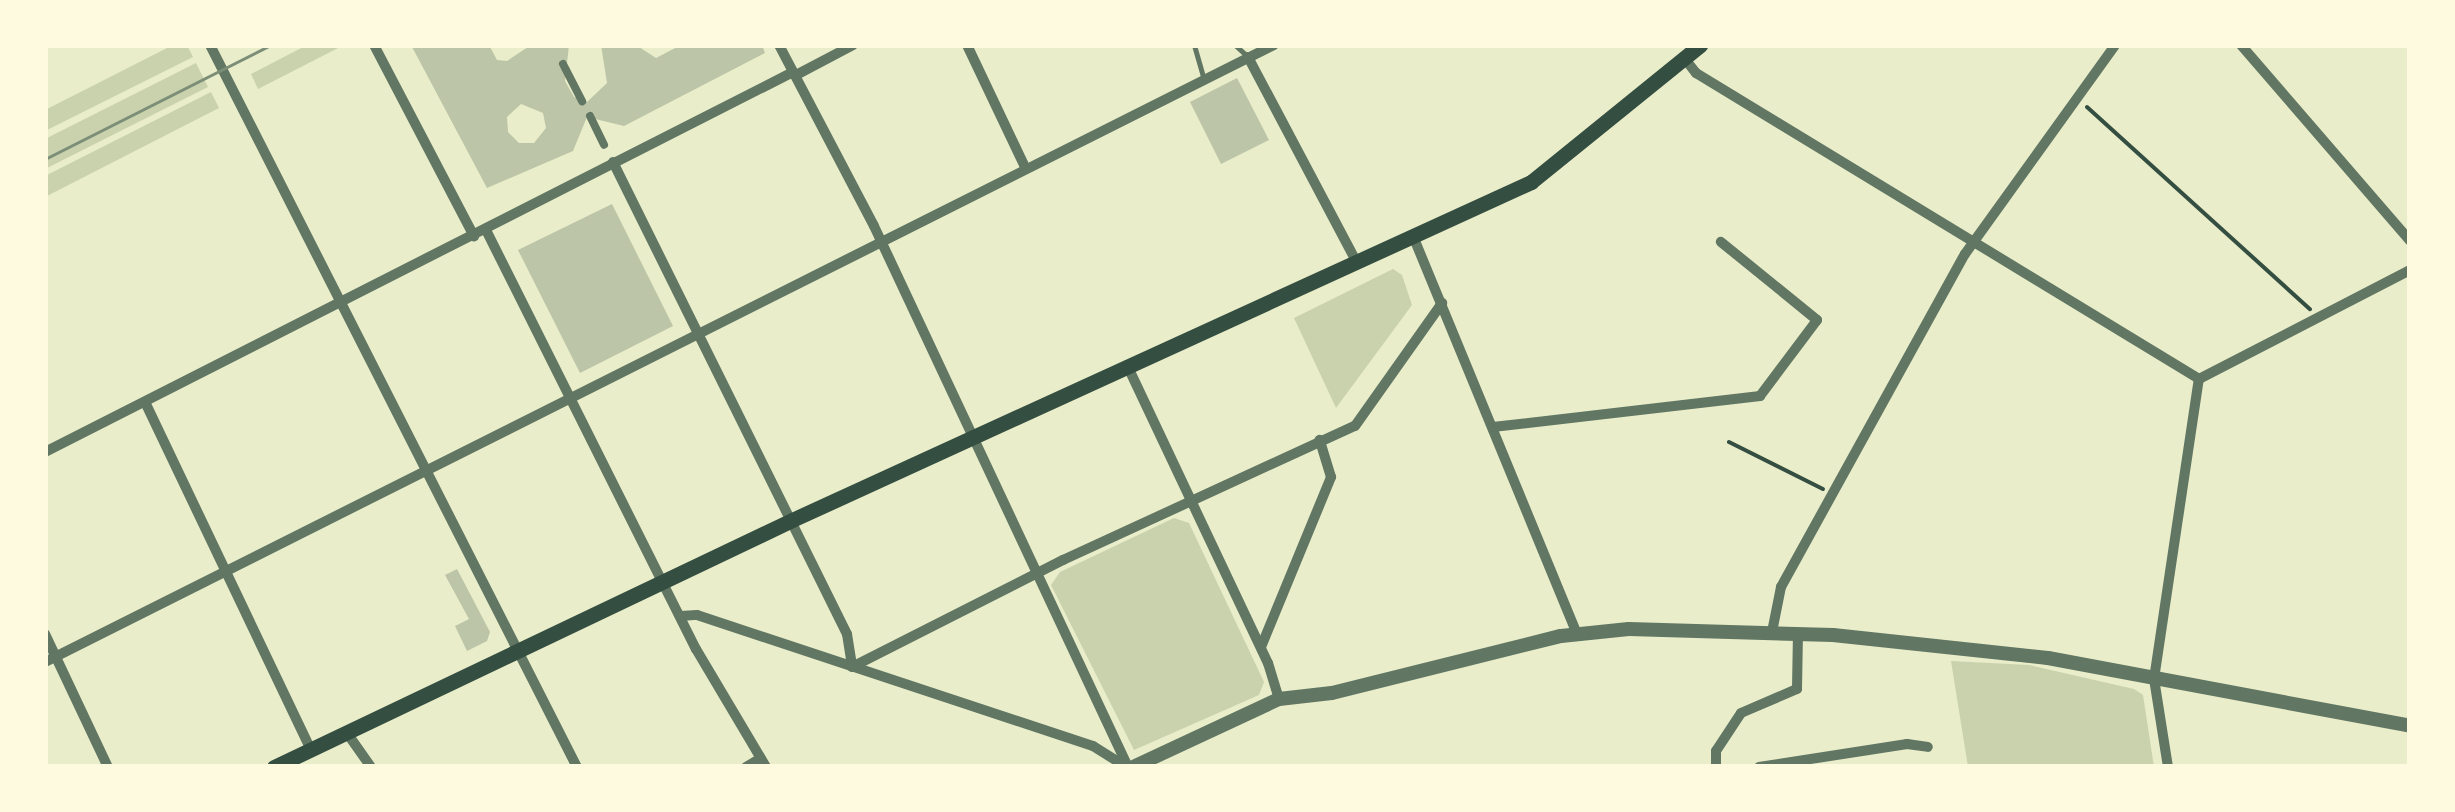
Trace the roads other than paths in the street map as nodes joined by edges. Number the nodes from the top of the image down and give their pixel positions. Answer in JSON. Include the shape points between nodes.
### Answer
{"nodes":[{"id":1,"x":210,"y":45,"type":"edge"},
{"id":2,"x":374,"y":45,"type":"edge"},
{"id":3,"x":779,"y":45,"type":"edge"},
{"id":4,"x":853,"y":45,"type":"edge"},
{"id":5,"x":967,"y":45,"type":"edge"},
{"id":6,"x":1194,"y":45,"type":"edge"},
{"id":7,"x":1235,"y":45,"type":"edge"},
{"id":8,"x":1274,"y":45,"type":"edge"},
{"id":9,"x":1700,"y":45,"type":"edge"},
{"id":10,"x":2115,"y":45,"type":"edge"},
{"id":11,"x":2242,"y":45,"type":"edge"},
{"id":12,"x":1248,"y":58,"type":"junction"},
{"id":13,"x":1685,"y":59,"type":"junction"},
{"id":14,"x":563,"y":64,"type":"dead end"},
{"id":15,"x":795,"y":73,"type":"junction"},
{"id":16,"x":1204,"y":80,"type":"junction"},
{"id":17,"x":582,"y":101,"type":"dead end"},
{"id":18,"x":590,"y":116,"type":"dead end"},
{"id":19,"x":604,"y":144,"type":"dead end"},
{"id":20,"x":613,"y":162,"type":"junction"},
{"id":21,"x":1025,"y":167,"type":"junction"},
{"id":22,"x":486,"y":230,"type":"junction"},
{"id":23,"x":474,"y":236,"type":"junction"},
{"id":24,"x":1413,"y":236,"type":"junction"},
{"id":25,"x":877,"y":241,"type":"junction"},
{"id":26,"x":2410,"y":241,"type":"edge"},
{"id":27,"x":1721,"y":242,"type":"dead end"},
{"id":28,"x":1973,"y":242,"type":"junction"},
{"id":29,"x":1356,"y":262,"type":"junction"},
{"id":30,"x":2410,"y":270,"type":"edge"},
{"id":31,"x":1442,"y":303,"type":"junction"},
{"id":32,"x":339,"y":304,"type":"junction"},
{"id":33,"x":702,"y":331,"type":"junction"},
{"id":34,"x":1127,"y":365,"type":"junction"},
{"id":35,"x":2199,"y":379,"type":"junction"},
{"id":36,"x":572,"y":397,"type":"junction"},
{"id":37,"x":145,"y":402,"type":"junction"},
{"id":38,"x":1492,"y":427,"type":"junction"},
{"id":39,"x":972,"y":438,"type":"junction"},
{"id":40,"x":1320,"y":440,"type":"junction"},
{"id":41,"x":45,"y":452,"type":"edge"},
{"id":42,"x":427,"y":470,"type":"junction"},
{"id":43,"x":1190,"y":499,"type":"junction"},
{"id":44,"x":792,"y":520,"type":"junction"},
{"id":45,"x":225,"y":572,"type":"junction"},
{"id":46,"x":1036,"y":574,"type":"junction"},
{"id":47,"x":664,"y":584,"type":"junction"},
{"id":48,"x":681,"y":616,"type":"junction"},
{"id":49,"x":1772,"y":632,"type":"junction"},
{"id":50,"x":1577,"y":633,"type":"junction"},
{"id":51,"x":45,"y":634,"type":"edge"},
{"id":52,"x":1798,"y":634,"type":"junction"},
{"id":53,"x":1261,"y":647,"type":"junction"},
{"id":54,"x":520,"y":655,"type":"junction"},
{"id":55,"x":51,"y":659,"type":"edge"},
{"id":56,"x":852,"y":667,"type":"junction"},
{"id":57,"x":2154,"y":679,"type":"junction"},
{"id":58,"x":1279,"y":699,"type":"junction"},
{"id":59,"x":2410,"y":726,"type":"edge"},
{"id":60,"x":347,"y":733,"type":"junction"},
{"id":61,"x":1928,"y":747,"type":"dead end"},
{"id":62,"x":311,"y":750,"type":"junction"},
{"id":63,"x":764,"y":763,"type":"edge"},
{"id":64,"x":108,"y":767,"type":"edge"},
{"id":65,"x":274,"y":767,"type":"edge"},
{"id":66,"x":371,"y":767,"type":"edge"},
{"id":67,"x":578,"y":767,"type":"edge"},
{"id":68,"x":746,"y":767,"type":"edge"},
{"id":69,"x":1129,"y":767,"type":"edge"},
{"id":70,"x":1716,"y":767,"type":"edge"},
{"id":71,"x":1758,"y":767,"type":"edge"},
{"id":72,"x":2168,"y":767,"type":"edge"}],
"edges":[{"from":1,"to":32,"type":"street"},
{"from":2,"to":23,"type":"street"},
{"from":3,"to":15,"type":"street"},
{"from":4,"to":15,"type":"street"},
{"from":5,"to":21,"type":"street"},
{"from":6,"to":16,"type":"lane"},
{"from":7,"to":12,"type":"lane"},
{"from":8,"to":12,"type":"street"},
{"from":9,"to":13,"type":"main road"},
{"from":10,"to":28,"type":"street"},
{"from":11,"to":26,"type":"street"},
{"from":12,"to":16,"type":"street"},
{"from":12,"to":29,"type":"street"},
{"from":13,"to":24,"type":"main road","via":[[1531,182]]},
{"from":13,"to":28,"type":"street","via":[[1696,73]]},
{"from":14,"to":17,"type":"street"},
{"from":15,"to":20,"type":"street"},
{"from":15,"to":25,"type":"street"},
{"from":16,"to":21,"type":"street"},
{"from":18,"to":19,"type":"street"},
{"from":20,"to":22,"type":"street"},
{"from":20,"to":33,"type":"street"},
{"from":21,"to":25,"type":"street"},
{"from":22,"to":23,"type":"street"},
{"from":22,"to":36,"type":"street"},
{"from":23,"to":32,"type":"street"},
{"from":24,"to":29,"type":"main road"},
{"from":24,"to":31,"type":"street"},
{"from":25,"to":33,"type":"street"},
{"from":25,"to":39,"type":"street"},
{"from":27,"to":38,"type":"street","via":[[1817,320],[1760,396]]},
{"from":28,"to":35,"type":"street"},
{"from":28,"to":49,"type":"street","via":[[1777,597]]},
{"from":29,"to":34,"type":"main road"},
{"from":30,"to":35,"type":"street"},
{"from":31,"to":38,"type":"street"},
{"from":31,"to":40,"type":"street","via":[[1362,421]]},
{"from":32,"to":37,"type":"street"},
{"from":32,"to":42,"type":"street"},
{"from":33,"to":36,"type":"street"},
{"from":33,"to":44,"type":"street"},
{"from":34,"to":39,"type":"main road"},
{"from":34,"to":43,"type":"street"},
{"from":35,"to":57,"type":"street"},
{"from":36,"to":42,"type":"street"},
{"from":36,"to":47,"type":"street"},
{"from":37,"to":41,"type":"street"},
{"from":37,"to":45,"type":"street"},
{"from":38,"to":50,"type":"street"},
{"from":39,"to":44,"type":"main road"},
{"from":39,"to":46,"type":"street"},
{"from":40,"to":43,"type":"street"},
{"from":40,"to":53,"type":"street","via":[[1332,477]]},
{"from":42,"to":45,"type":"street"},
{"from":42,"to":54,"type":"street"},
{"from":43,"to":46,"type":"street"},
{"from":43,"to":53,"type":"street"},
{"from":44,"to":47,"type":"main road"},
{"from":44,"to":56,"type":"street","via":[[847,634]]},
{"from":45,"to":55,"type":"street"},
{"from":45,"to":62,"type":"street"},
{"from":46,"to":56,"type":"street"},
{"from":46,"to":69,"type":"street"},
{"from":47,"to":48,"type":"street"},
{"from":47,"to":54,"type":"main road"},
{"from":48,"to":56,"type":"street","via":[[697,615]]},
{"from":48,"to":63,"type":"street"},
{"from":49,"to":50,"type":"street"},
{"from":49,"to":52,"type":"street"},
{"from":50,"to":58,"type":"street","via":[[1332,693]]},
{"from":51,"to":55,"type":"street"},
{"from":52,"to":57,"type":"street","via":[[2048,658]]},
{"from":52,"to":70,"type":"street","via":[[1797,690],[1740,713],[1716,751]]},
{"from":53,"to":58,"type":"street"},
{"from":54,"to":60,"type":"main road"},
{"from":54,"to":67,"type":"street"},
{"from":55,"to":64,"type":"street"},
{"from":56,"to":69,"type":"street","via":[[1092,746]]},
{"from":57,"to":59,"type":"street"},
{"from":57,"to":72,"type":"street"},
{"from":58,"to":69,"type":"street"},
{"from":60,"to":62,"type":"main road"},
{"from":60,"to":66,"type":"street"},
{"from":61,"to":71,"type":"street","via":[[1907,744]]},
{"from":62,"to":65,"type":"main road"},
{"from":63,"to":68,"type":"street"}]}
